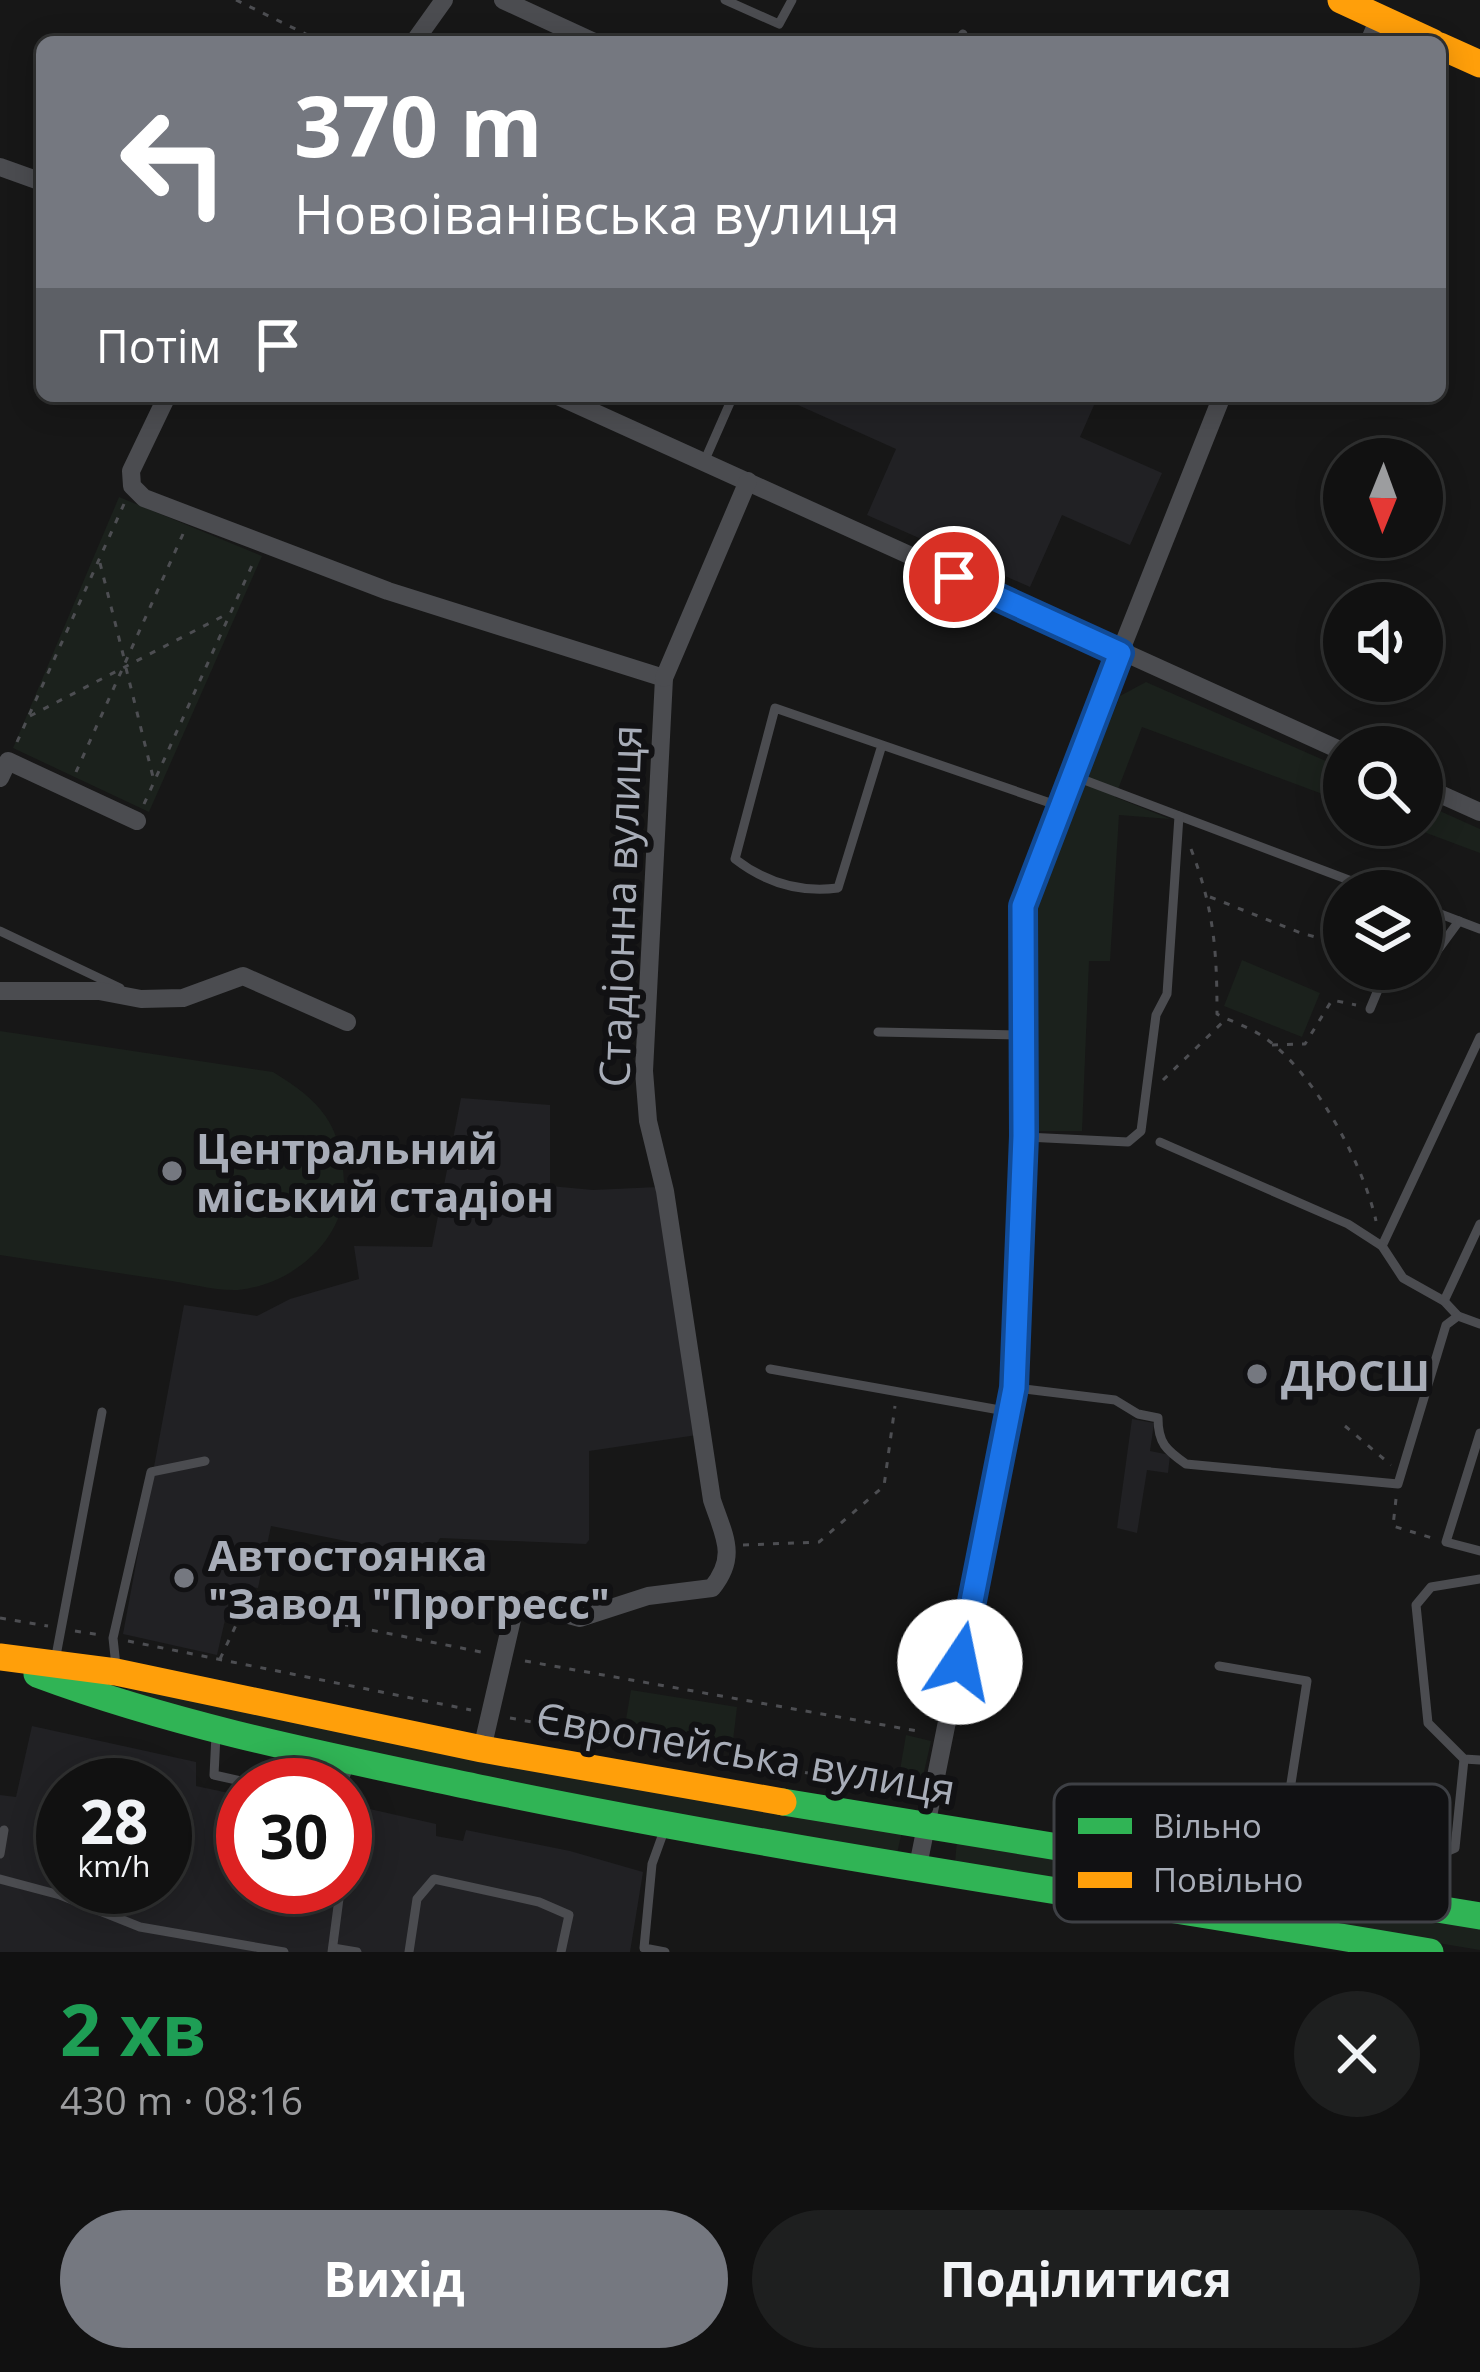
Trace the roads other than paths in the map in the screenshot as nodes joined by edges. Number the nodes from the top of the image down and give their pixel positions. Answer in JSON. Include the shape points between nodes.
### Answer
{"nodes":[{"id":1,"x":444,"y":0,"type":"edge"},
{"id":2,"x":503,"y":0,"type":"edge"},
{"id":3,"x":725,"y":0,"type":"edge"},
{"id":4,"x":792,"y":0,"type":"edge"},
{"id":5,"x":1348,"y":2,"type":"edge"},
{"id":6,"x":1374,"y":30,"type":"edge"},
{"id":7,"x":418,"y":36,"type":"edge"},
{"id":8,"x":581,"y":36,"type":"edge"},
{"id":9,"x":1446,"y":49,"type":"edge"},
{"id":10,"x":1480,"y":64,"type":"edge"},
{"id":11,"x":0,"y":167,"type":"edge"},
{"id":12,"x":36,"y":180,"type":"edge"},
{"id":13,"x":164,"y":402,"type":"edge"},
{"id":14,"x":571,"y":402,"type":"edge"},
{"id":15,"x":730,"y":402,"type":"edge"},
{"id":16,"x":1220,"y":402,"type":"edge"},
{"id":17,"x":704,"y":462,"type":"junction"},
{"id":18,"x":748,"y":482,"type":"junction"},
{"id":19,"x":1120,"y":653,"type":"junction"},
{"id":20,"x":664,"y":678,"type":"junction"},
{"id":21,"x":1323,"y":743,"type":"edge"},
{"id":22,"x":882,"y":745,"type":"junction"},
{"id":23,"x":4,"y":770,"type":"edge"},
{"id":24,"x":1071,"y":775,"type":"junction"},
{"id":25,"x":1443,"y":795,"type":"edge"},
{"id":26,"x":1059,"y":806,"type":"junction"},
{"id":27,"x":1480,"y":812,"type":"edge"},
{"id":28,"x":1179,"y":816,"type":"junction"},
{"id":29,"x":136,"y":821,"type":"road end"},
{"id":30,"x":1323,"y":870,"type":"edge"},
{"id":31,"x":1443,"y":916,"type":"edge"},
{"id":32,"x":1459,"y":922,"type":"junction"},
{"id":33,"x":1480,"y":929,"type":"edge"},
{"id":34,"x":0,"y":931,"type":"edge"},
{"id":35,"x":1443,"y":943,"type":"edge"},
{"id":36,"x":1378,"y":990,"type":"edge"},
{"id":37,"x":0,"y":991,"type":"edge"},
{"id":38,"x":141,"y":999,"type":"junction"},
{"id":39,"x":1370,"y":1009,"type":"road end"},
{"id":40,"x":347,"y":1022,"type":"dead end"},
{"id":41,"x":878,"y":1032,"type":"dead end"},
{"id":42,"x":1024,"y":1035,"type":"junction"},
{"id":43,"x":1480,"y":1037,"type":"edge"},
{"id":44,"x":1024,"y":1136,"type":"junction"},
{"id":45,"x":1160,"y":1142,"type":"dead end"},
{"id":46,"x":1480,"y":1224,"type":"edge"},
{"id":47,"x":1382,"y":1246,"type":"junction"},
{"id":48,"x":1444,"y":1300,"type":"junction"},
{"id":49,"x":1458,"y":1316,"type":"junction"},
{"id":50,"x":1480,"y":1324,"type":"edge"},
{"id":51,"x":770,"y":1369,"type":"dead end"},
{"id":52,"x":1014,"y":1388,"type":"junction"},
{"id":53,"x":102,"y":1412,"type":"dead end"},
{"id":54,"x":1011,"y":1412,"type":"junction"},
{"id":55,"x":1480,"y":1433,"type":"edge"},
{"id":56,"x":205,"y":1461,"type":"dead end"},
{"id":57,"x":1480,"y":1551,"type":"edge"},
{"id":58,"x":1480,"y":1580,"type":"edge"},
{"id":59,"x":0,"y":1658,"type":"edge"},
{"id":60,"x":54,"y":1666,"type":"junction"},
{"id":61,"x":1219,"y":1666,"type":"dead end"},
{"id":62,"x":116,"y":1672,"type":"junction"},
{"id":63,"x":216,"y":1730,"type":"junction"},
{"id":64,"x":482,"y":1749,"type":"junction"},
{"id":65,"x":301,"y":1758,"type":"edge"},
{"id":66,"x":1464,"y":1759,"type":"junction"},
{"id":67,"x":1480,"y":1760,"type":"edge"},
{"id":68,"x":216,"y":1774,"type":"edge"},
{"id":69,"x":372,"y":1777,"type":"edge"},
{"id":70,"x":1291,"y":1784,"type":"edge"},
{"id":71,"x":666,"y":1825,"type":"junction"},
{"id":72,"x":927,"y":1827,"type":"junction"},
{"id":73,"x":4,"y":1830,"type":"dead end"},
{"id":74,"x":1054,"y":1848,"type":"edge"},
{"id":75,"x":1450,"y":1850,"type":"edge"},
{"id":76,"x":0,"y":1854,"type":"edge"},
{"id":77,"x":918,"y":1866,"type":"junction"},
{"id":78,"x":0,"y":1879,"type":"edge"},
{"id":79,"x":1054,"y":1889,"type":"edge"},
{"id":80,"x":1450,"y":1911,"type":"edge"},
{"id":81,"x":337,"y":1914,"type":"edge"},
{"id":82,"x":1480,"y":1916,"type":"edge"},
{"id":83,"x":1251,"y":1922,"type":"edge"},
{"id":84,"x":333,"y":1950,"type":"edge"},
{"id":85,"x":284,"y":1952,"type":"edge"},
{"id":86,"x":357,"y":1952,"type":"edge"},
{"id":87,"x":410,"y":1952,"type":"edge"},
{"id":88,"x":562,"y":1952,"type":"edge"},
{"id":89,"x":665,"y":1952,"type":"edge"},
{"id":90,"x":1430,"y":1952,"type":"edge"}],
"edges":[{"from":1,"to":7,"type":"street"},
{"from":2,"to":8,"type":"street"},
{"from":3,"to":4,"type":"lane","via":[[779,24]]},
{"from":5,"to":6,"type":"street"},
{"from":9,"to":10,"type":"street"},
{"from":11,"to":12,"type":"street"},
{"from":13,"to":20,"type":"street","name":"Стадіонна вулиця","via":[[131,471],[132,486],[145,498],[388,591]]},
{"from":14,"to":17,"type":"street"},
{"from":15,"to":17,"type":"lane"},
{"from":16,"to":19,"type":"street"},
{"from":17,"to":18,"type":"street"},
{"from":18,"to":19,"type":"street"},
{"from":18,"to":20,"type":"street"},
{"from":19,"to":21,"type":"street"},
{"from":19,"to":24,"type":"street"},
{"from":20,"to":64,"type":"street","name":"Стадіонна вулиця","via":[[646,1088],[728,1568],[712,1588],[647,1596],[580,1618],[528,1604],[513,1615]]},
{"from":22,"to":22,"type":"lane","via":[[775,708],[735,859],[760,878],[811,891],[838,888]]},
{"from":22,"to":26,"type":"lane"},
{"from":23,"to":29,"type":"street"},
{"from":24,"to":26,"type":"street"},
{"from":24,"to":28,"type":"lane"},
{"from":25,"to":27,"type":"street"},
{"from":26,"to":42,"type":"street","via":[[1023,906]]},
{"from":28,"to":30,"type":"lane"},
{"from":28,"to":44,"type":"lane","via":[[1167,994],[1156,1015],[1141,1131],[1128,1142]]},
{"from":31,"to":32,"type":"lane"},
{"from":32,"to":33,"type":"lane"},
{"from":32,"to":35,"type":"lane"},
{"from":34,"to":38,"type":"lane"},
{"from":36,"to":39,"type":"lane"},
{"from":37,"to":38,"type":"street"},
{"from":38,"to":40,"type":"street","via":[[183,998],[243,976]]},
{"from":41,"to":42,"type":"lane"},
{"from":42,"to":44,"type":"street"},
{"from":43,"to":47,"type":"lane"},
{"from":44,"to":52,"type":"street"},
{"from":45,"to":47,"type":"lane"},
{"from":46,"to":48,"type":"lane"},
{"from":47,"to":48,"type":"lane","via":[[1403,1277]]},
{"from":48,"to":49,"type":"lane"},
{"from":49,"to":50,"type":"lane"},
{"from":49,"to":52,"type":"lane","via":[[1446,1325],[1400,1479],[1186,1464],[1158,1436],[1158,1418],[1115,1400]]},
{"from":51,"to":54,"type":"lane"},
{"from":52,"to":54,"type":"street"},
{"from":53,"to":60,"type":"lane"},
{"from":54,"to":72,"type":"street"},
{"from":55,"to":57,"type":"lane","via":[[1445,1542]]},
{"from":56,"to":62,"type":"lane","via":[[151,1472],[113,1638]]},
{"from":58,"to":66,"type":"lane","via":[[1431,1587],[1416,1605],[1428,1723]]},
{"from":59,"to":60,"type":"street","name":"Європейська вулиця"},
{"from":59,"to":63,"type":"street","name":"Європейська вулиця","via":[[105,1701]]},
{"from":60,"to":62,"type":"street","name":"Європейська вулиця"},
{"from":61,"to":70,"type":"lane","via":[[1307,1681]]},
{"from":62,"to":64,"type":"street","name":"Європейська вулиця"},
{"from":63,"to":65,"type":"street","name":"Європейська вулиця"},
{"from":63,"to":68,"type":"lane"},
{"from":64,"to":72,"type":"street","name":"Європейська вулиця"},
{"from":66,"to":67,"type":"lane"},
{"from":66,"to":75,"type":"lane"},
{"from":69,"to":71,"type":"street","name":"Європейська вулиця"},
{"from":71,"to":77,"type":"street","name":"Європейська вулиця"},
{"from":71,"to":89,"type":"lane","via":[[652,1864],[644,1948]]},
{"from":72,"to":74,"type":"street","name":"Європейська вулиця"},
{"from":72,"to":77,"type":"street"},
{"from":73,"to":76,"type":"lane"},
{"from":77,"to":79,"type":"street","name":"Європейська вулиця"},
{"from":78,"to":85,"type":"lane","via":[[140,1927]]},
{"from":80,"to":82,"type":"street","name":"Європейська вулиця"},
{"from":81,"to":84,"type":"lane"},
{"from":83,"to":90,"type":"street","name":"Європейська вулиця"},
{"from":84,"to":86,"type":"lane"},
{"from":87,"to":88,"type":"lane","via":[[417,1899],[434,1880],[569,1915]]}]}
